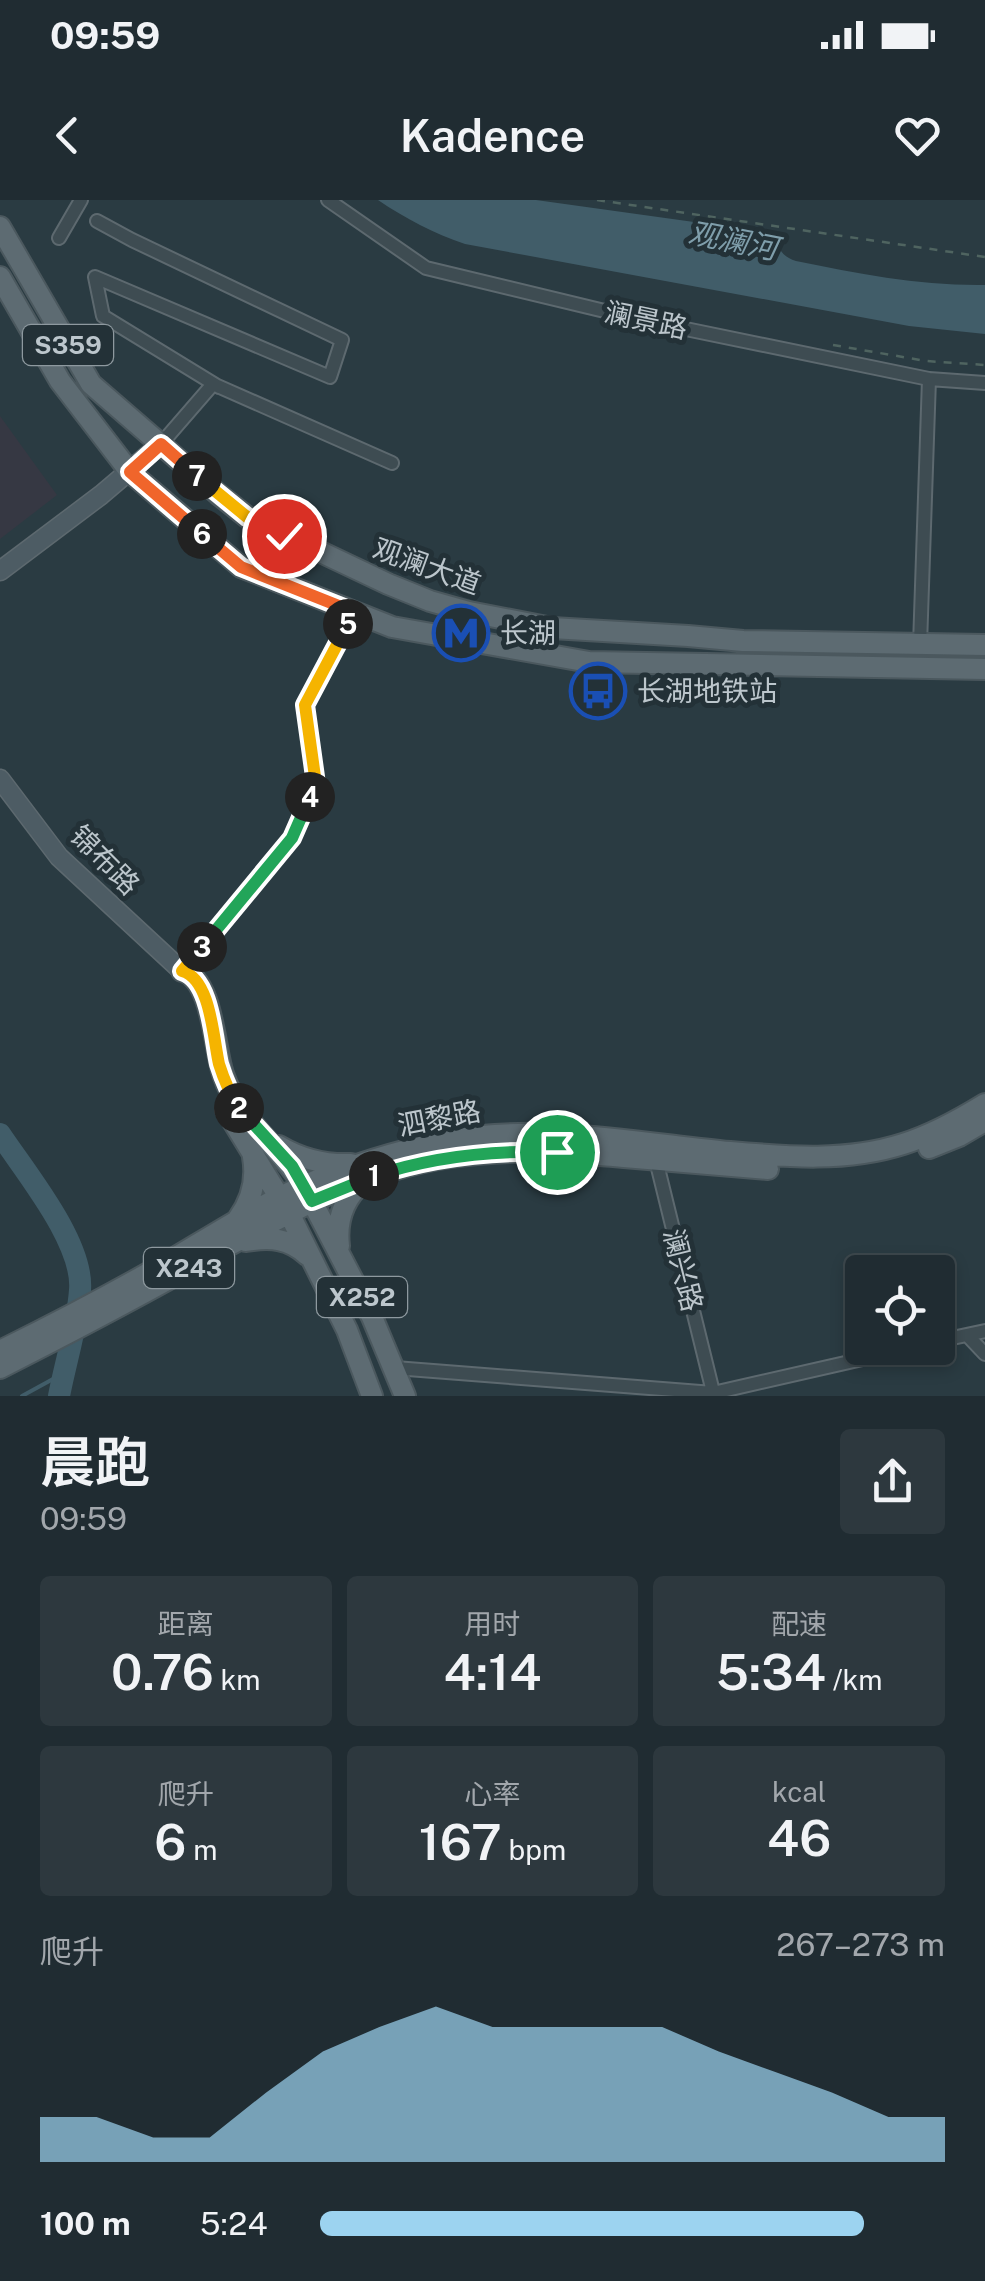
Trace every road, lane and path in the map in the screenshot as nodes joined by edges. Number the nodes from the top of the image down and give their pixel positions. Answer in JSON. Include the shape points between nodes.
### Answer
{"nodes":[{"id":1,"x":81,"y":200,"type":"edge"},
{"id":2,"x":328,"y":200,"type":"edge"},
{"id":3,"x":596,"y":200,"type":"edge"},
{"id":4,"x":97,"y":221,"type":"dead end"},
{"id":5,"x":0,"y":226,"type":"edge"},
{"id":6,"x":59,"y":238,"type":"dead end"},
{"id":7,"x":985,"y":258,"type":"edge"},
{"id":8,"x":0,"y":277,"type":"edge"},
{"id":9,"x":818,"y":343,"type":"dead end"},
{"id":10,"x":985,"y":365,"type":"edge"},
{"id":11,"x":930,"y":379,"type":"junction"},
{"id":12,"x":985,"y":383,"type":"edge"},
{"id":13,"x":219,"y":387,"type":"junction"},
{"id":14,"x":161,"y":444,"type":"junction"},
{"id":15,"x":392,"y":464,"type":"dead end"},
{"id":16,"x":130,"y":472,"type":"junction"},
{"id":17,"x":0,"y":570,"type":"edge"},
{"id":18,"x":354,"y":612,"type":"junction"},
{"id":19,"x":920,"y":644,"type":"junction"},
{"id":20,"x":985,"y":646,"type":"edge"},
{"id":21,"x":985,"y":669,"type":"edge"},
{"id":22,"x":0,"y":778,"type":"edge"},
{"id":23,"x":182,"y":971,"type":"junction"},
{"id":24,"x":985,"y":1104,"type":"edge"},
{"id":25,"x":985,"y":1121,"type":"edge"},
{"id":26,"x":257,"y":1140,"type":"junction"},
{"id":27,"x":654,"y":1152,"type":"junction"},
{"id":28,"x":364,"y":1171,"type":"junction"},
{"id":29,"x":308,"y":1193,"type":"junction"},
{"id":30,"x":285,"y":1206,"type":"junction"},
{"id":31,"x":228,"y":1237,"type":"junction"},
{"id":32,"x":342,"y":1257,"type":"junction"},
{"id":33,"x":312,"y":1260,"type":"junction"},
{"id":34,"x":985,"y":1330,"type":"edge"},
{"id":35,"x":56,"y":1332,"type":"junction"},
{"id":36,"x":967,"y":1334,"type":"junction"},
{"id":37,"x":955,"y":1337,"type":"edge"},
{"id":38,"x":0,"y":1351,"type":"edge"},
{"id":39,"x":985,"y":1354,"type":"edge"},
{"id":40,"x":845,"y":1363,"type":"edge"},
{"id":41,"x":0,"y":1368,"type":"edge"},
{"id":42,"x":395,"y":1368,"type":"junction"},
{"id":43,"x":714,"y":1394,"type":"edge"},
{"id":44,"x":372,"y":1396,"type":"edge"},
{"id":45,"x":405,"y":1396,"type":"edge"}],
"edges":[{"from":1,"to":6,"type":"street"},
{"from":2,"to":11,"type":"street","name":"澜景路","via":[[426,268]]},
{"from":3,"to":7,"type":"path"},
{"from":4,"to":13,"type":"street","via":[[342,340],[330,377],[95,278],[103,316]]},
{"from":5,"to":14,"type":"main road","name":"观澜大道","number":"S359","via":[[91,384]]},
{"from":8,"to":16,"type":"main road","name":"观澜大道","number":"S359","via":[[60,381]]},
{"from":9,"to":10,"type":"path"},
{"from":11,"to":12,"type":"street","name":"澜景路"},
{"from":11,"to":19,"type":"street"},
{"from":13,"to":14,"type":"street","via":[[213,384]]},
{"from":13,"to":15,"type":"street"},
{"from":14,"to":16,"type":"main road"},
{"from":14,"to":19,"type":"main road","name":"观澜大道","number":"S359","via":[[247,517],[388,584],[469,612],[552,628]]},
{"from":16,"to":17,"type":"main road"},
{"from":16,"to":18,"type":"main road","name":"观澜大道","number":"S359","via":[[241,567]]},
{"from":18,"to":21,"type":"main road","name":"观澜大道","number":"S359","via":[[392,627],[589,662]]},
{"from":18,"to":23,"type":"street","via":[[305,705],[316,784],[292,838]]},
{"from":19,"to":20,"type":"main road","name":"观澜大道","number":"S359"},
{"from":22,"to":23,"type":"main road","name":"锦布路","number":"X252","via":[[59,857]]},
{"from":23,"to":26,"type":"main road","number":"X252","via":[[198,1001],[218,1094]]},
{"from":24,"to":27,"type":"main road","name":"泗黎路","number":"X243","via":[[916,1139],[848,1156]]},
{"from":25,"to":27,"type":"main road","name":"泗黎路","number":"X243","via":[[931,1147],[854,1168],[800,1171]]},
{"from":26,"to":28,"type":"main road"},
{"from":26,"to":29,"type":"main road","number":"X252","via":[[292,1166]]},
{"from":26,"to":30,"type":"main road","number":"X252"},
{"from":26,"to":31,"type":"main road","via":[[254,1183]]},
{"from":27,"to":28,"type":"main road","name":"泗黎路","number":"X243","via":[[559,1135],[484,1135]]},
{"from":27,"to":43,"type":"street","name":"澜兴路"},
{"from":28,"to":29,"type":"main road","name":"泗黎路","number":"X243"},
{"from":28,"to":32,"type":"main road","via":[[341,1212]]},
{"from":29,"to":30,"type":"main road","name":"泗黎路","number":"X243"},
{"from":29,"to":32,"type":"main road","number":"X252"},
{"from":30,"to":31,"type":"main road","name":"泗黎路","number":"X243"},
{"from":30,"to":33,"type":"main road","number":"X252"},
{"from":31,"to":33,"type":"main road","via":[[291,1243]]},
{"from":31,"to":35,"type":"main road","name":"泗黎路","number":"X243"},
{"from":32,"to":42,"type":"main road","number":"X252"},
{"from":33,"to":44,"type":"main road","number":"X252"},
{"from":34,"to":36,"type":"street"},
{"from":35,"to":38,"type":"main road","name":"泗黎路","number":"X243"},
{"from":35,"to":41,"type":"main road","name":"泗黎路","number":"X243"},
{"from":36,"to":37,"type":"street"},
{"from":36,"to":39,"type":"street"},
{"from":40,"to":43,"type":"street"},
{"from":42,"to":43,"type":"street"},
{"from":42,"to":45,"type":"main road","number":"X252"}]}
